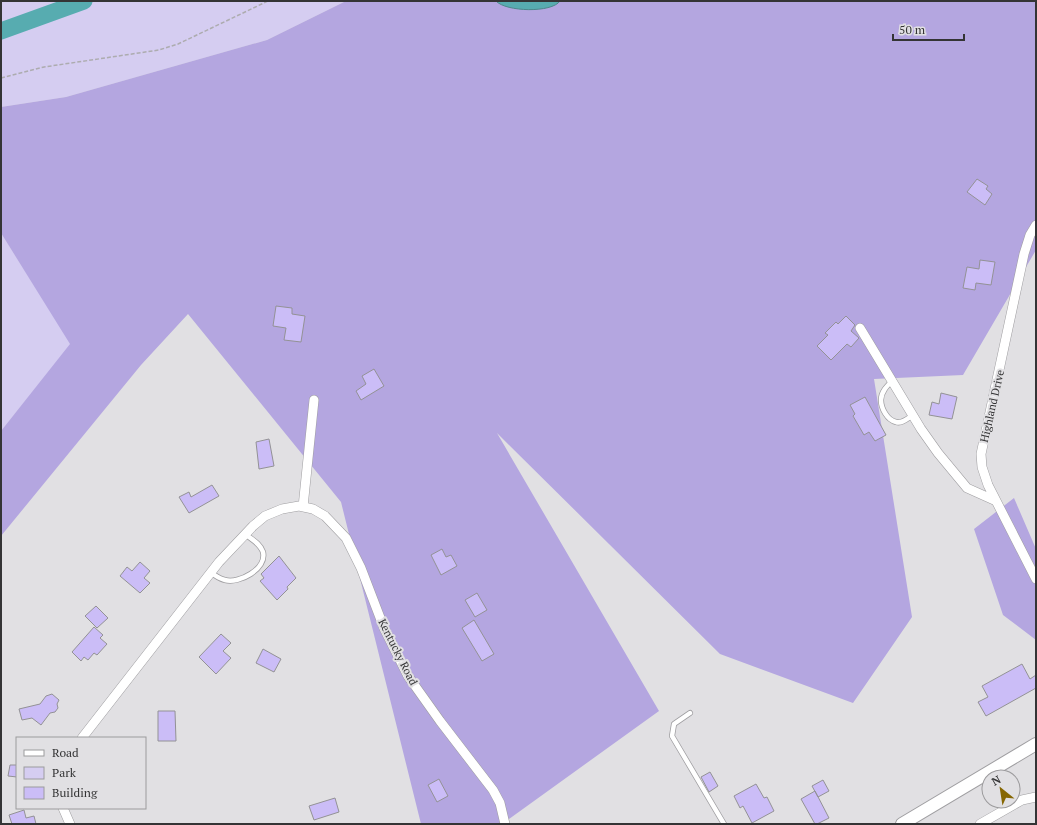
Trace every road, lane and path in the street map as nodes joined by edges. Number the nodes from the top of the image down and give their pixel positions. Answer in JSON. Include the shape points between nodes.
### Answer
{"nodes":[{"id":1,"x":268,"y":1,"type":"edge"},
{"id":2,"x":1,"y":78,"type":"edge"},
{"id":3,"x":1036,"y":224,"type":"edge"},
{"id":4,"x":860,"y":328,"type":"dead end"},
{"id":5,"x":892,"y":381,"type":"junction"},
{"id":6,"x":314,"y":400,"type":"dead end"},
{"id":7,"x":913,"y":415,"type":"junction"},
{"id":8,"x":996,"y":501,"type":"junction"},
{"id":9,"x":303,"y":507,"type":"junction"},
{"id":10,"x":245,"y":534,"type":"junction"},
{"id":11,"x":211,"y":572,"type":"junction"},
{"id":12,"x":1036,"y":579,"type":"edge"},
{"id":13,"x":690,"y":713,"type":"dead end"},
{"id":14,"x":83,"y":737,"type":"edge"},
{"id":15,"x":1036,"y":744,"type":"edge"},
{"id":16,"x":1036,"y":797,"type":"edge"},
{"id":17,"x":63,"y":809,"type":"edge"},
{"id":18,"x":70,"y":824,"type":"edge"},
{"id":19,"x":505,"y":824,"type":"edge"},
{"id":20,"x":724,"y":824,"type":"edge"},
{"id":21,"x":902,"y":824,"type":"edge"},
{"id":22,"x":980,"y":824,"type":"edge"}],
"edges":[{"from":1,"to":2,"type":"path","via":[[178,44],[159,50],[44,67]]},
{"from":3,"to":8,"type":"street","name":"Highland Drive","via":[[1024,254],[981,454],[982,467]]},
{"from":4,"to":5,"type":"street"},
{"from":5,"to":7,"type":"street"},
{"from":5,"to":7,"type":"lane","via":[[884,390],[881,399],[882,409],[896,422]]},
{"from":6,"to":9,"type":"street"},
{"from":7,"to":8,"type":"street","via":[[938,454],[967,488]]},
{"from":8,"to":12,"type":"street","name":"Highland Drive"},
{"from":9,"to":10,"type":"street","name":"Kentucky Road","via":[[282,509],[265,516]]},
{"from":9,"to":19,"type":"street","name":"Kentucky Road","via":[[325,516],[346,538],[361,568],[384,628],[408,676],[493,790],[500,803]]},
{"from":10,"to":11,"type":"street","name":"Kentucky Road"},
{"from":10,"to":11,"type":"lane","via":[[258,544],[263,552],[260,566],[248,576],[235,580],[225,580]]},
{"from":11,"to":14,"type":"street","name":"Kentucky Road"},
{"from":13,"to":20,"type":"lane","via":[[674,724],[672,736]]},
{"from":15,"to":21,"type":"street"},
{"from":16,"to":22,"type":"street","via":[[1022,800]]},
{"from":17,"to":18,"type":"street"}]}
